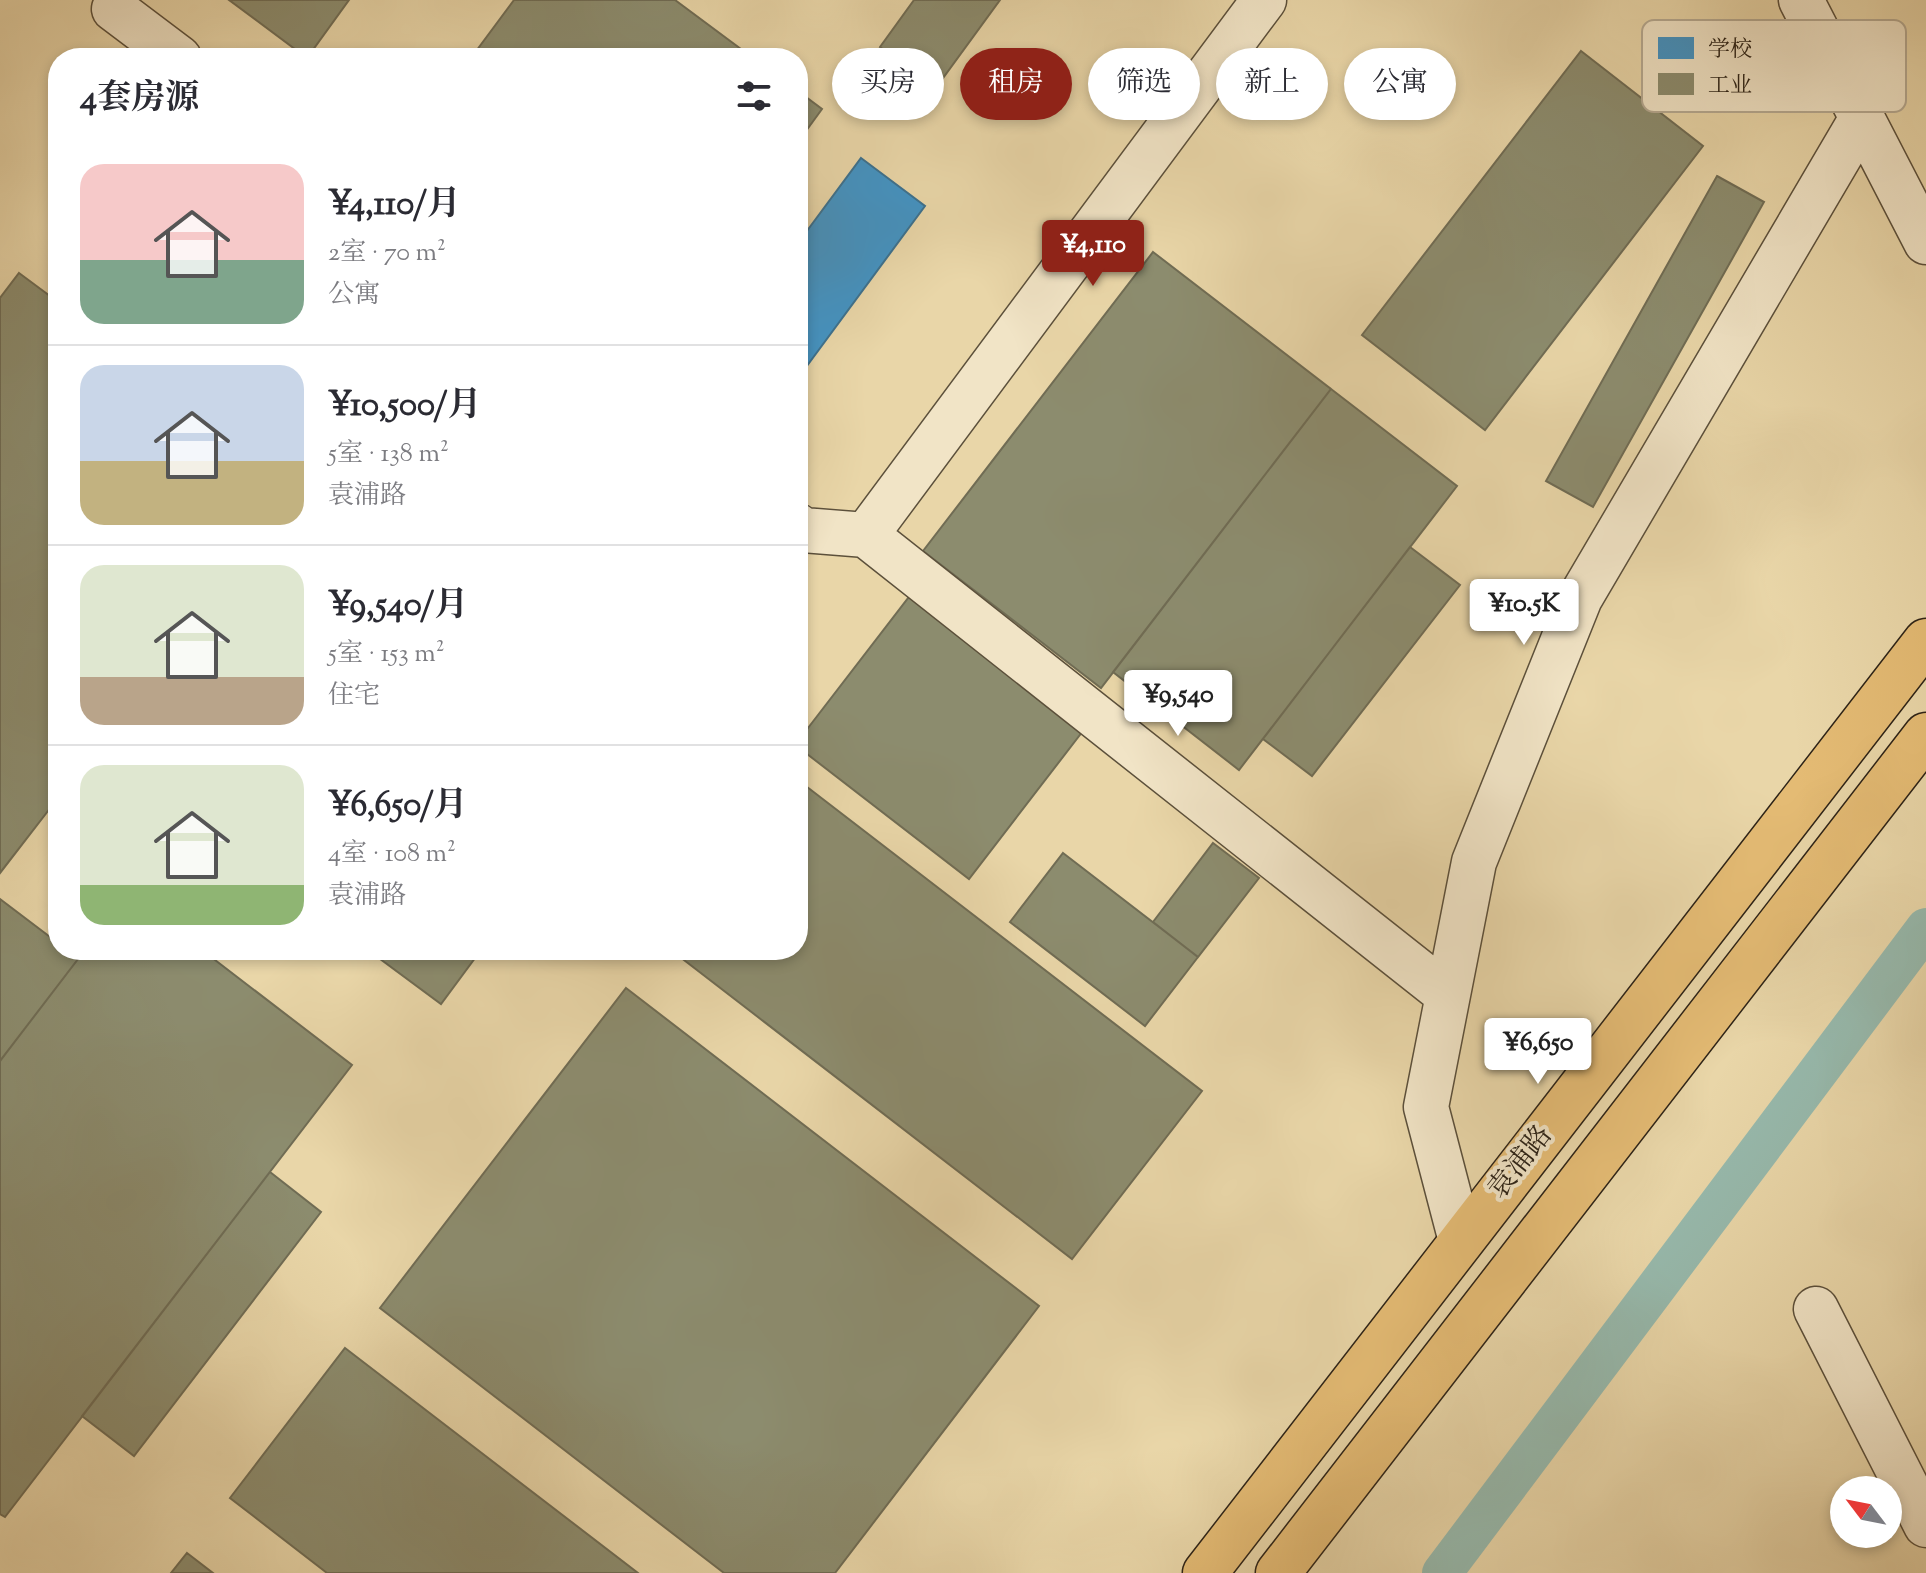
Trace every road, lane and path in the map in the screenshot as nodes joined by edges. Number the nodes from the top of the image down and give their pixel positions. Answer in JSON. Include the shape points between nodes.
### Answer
{"nodes":[{"id":1,"x":1264,"y":0,"type":"edge"},
{"id":2,"x":1801,"y":0,"type":"edge"},
{"id":3,"x":114,"y":9,"type":"dead end"},
{"id":4,"x":1811,"y":20,"type":"edge"},
{"id":5,"x":166,"y":48,"type":"edge"},
{"id":6,"x":1859,"y":112,"type":"edge"},
{"id":7,"x":1862,"y":118,"type":"junction"},
{"id":8,"x":1926,"y":242,"type":"edge"},
{"id":9,"x":808,"y":530,"type":"edge"},
{"id":10,"x":866,"y":535,"type":"junction"},
{"id":11,"x":1926,"y":641,"type":"edge"},
{"id":12,"x":1926,"y":735,"type":"edge"},
{"id":13,"x":1448,"y":995,"type":"junction"},
{"id":14,"x":1461,"y":1241,"type":"junction"},
{"id":15,"x":1816,"y":1309,"type":"dead end"},
{"id":16,"x":1926,"y":1525,"type":"edge"},
{"id":17,"x":1205,"y":1573,"type":"edge"},
{"id":18,"x":1278,"y":1573,"type":"edge"}],
"edges":[{"from":1,"to":10,"type":"street"},
{"from":2,"to":4,"type":"street"},
{"from":3,"to":5,"type":"street"},
{"from":6,"to":7,"type":"street"},
{"from":7,"to":8,"type":"street"},
{"from":7,"to":13,"type":"street","via":[[1580,598],[1474,862]]},
{"from":9,"to":10,"type":"street"},
{"from":10,"to":13,"type":"street"},
{"from":11,"to":14,"type":"main road","name":"袁浦路"},
{"from":12,"to":18,"type":"main road","name":"袁浦路"},
{"from":13,"to":14,"type":"street","via":[[1426,1107]]},
{"from":14,"to":17,"type":"main road","name":"袁浦路"},
{"from":15,"to":16,"type":"street"}]}
